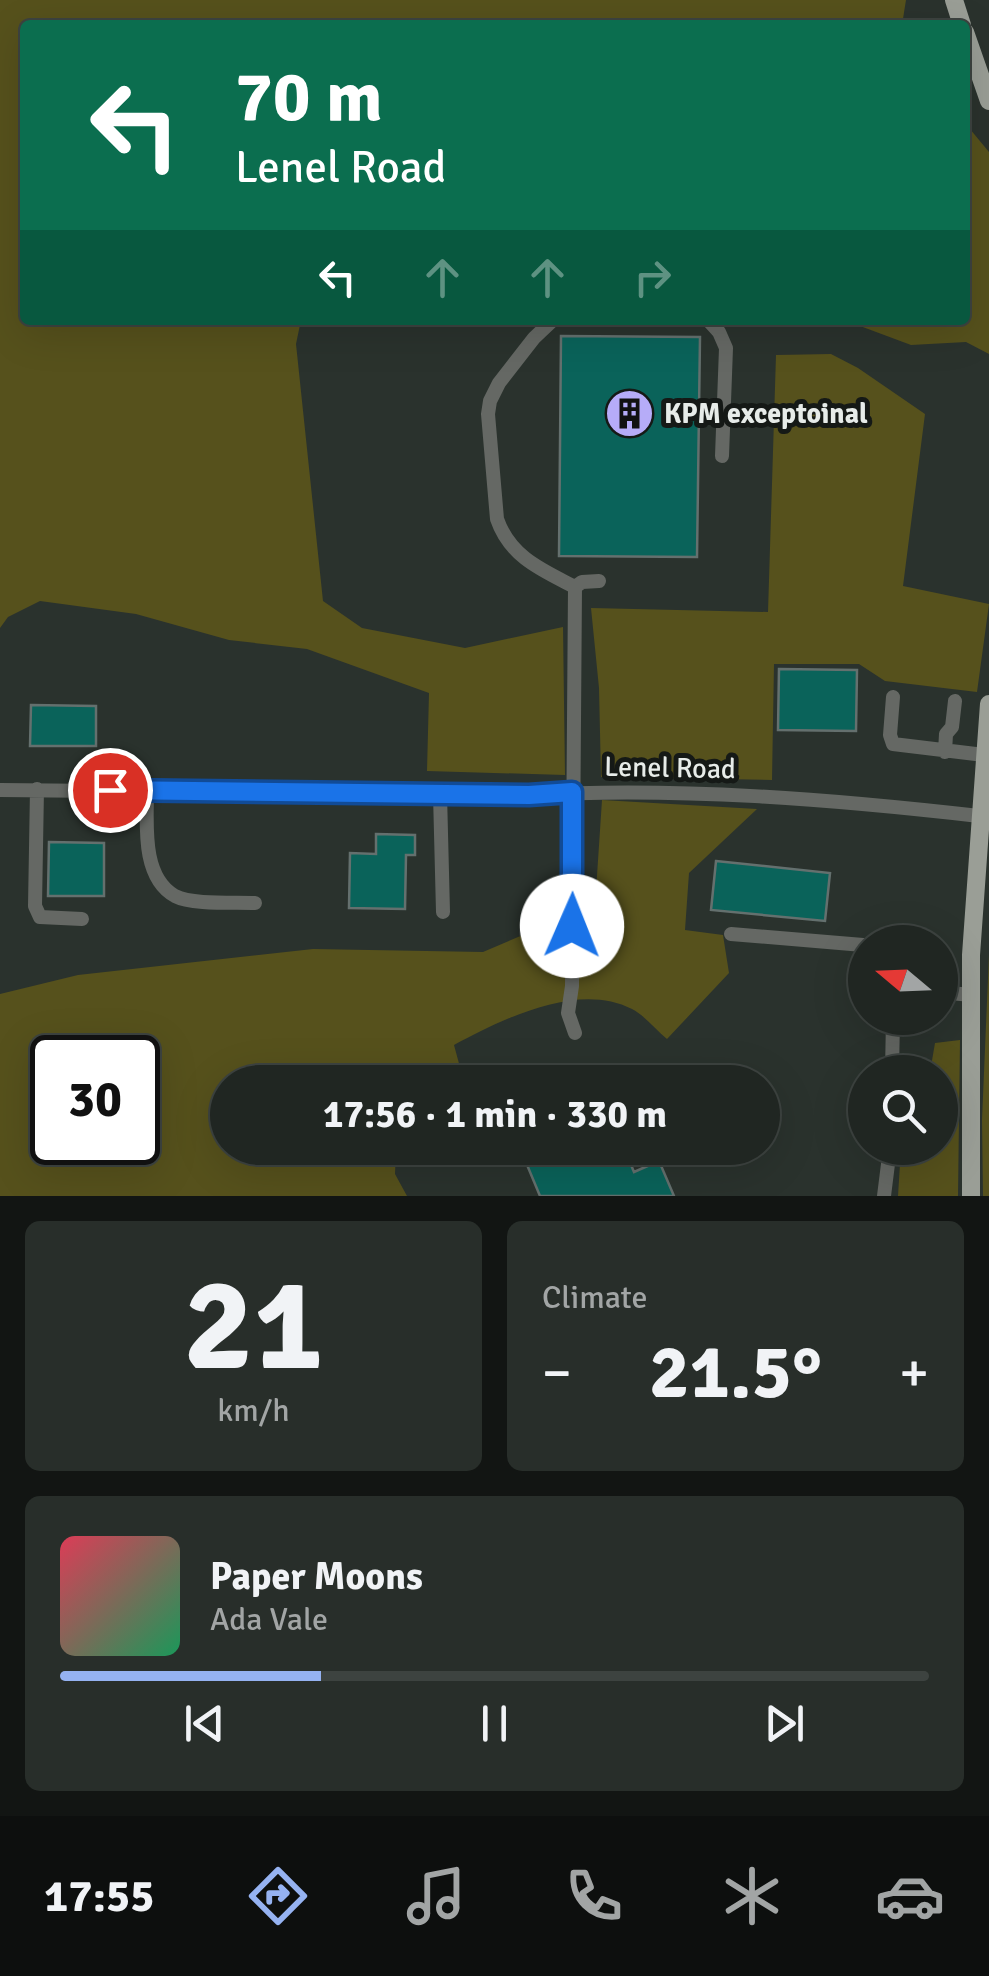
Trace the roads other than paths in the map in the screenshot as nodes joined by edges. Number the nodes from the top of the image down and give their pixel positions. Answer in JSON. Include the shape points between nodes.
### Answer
{"nodes":[{"id":1,"x":970,"y":46,"type":"edge"},
{"id":2,"x":989,"y":101,"type":"edge"},
{"id":3,"x":548,"y":325,"type":"edge"},
{"id":4,"x":713,"y":325,"type":"edge"},
{"id":5,"x":722,"y":456,"type":"dead end"},
{"id":6,"x":599,"y":581,"type":"dead end"},
{"id":7,"x":575,"y":587,"type":"junction"},
{"id":8,"x":892,"y":697,"type":"dead end"},
{"id":9,"x":956,"y":701,"type":"dead end"},
{"id":10,"x":989,"y":704,"type":"edge"},
{"id":11,"x":945,"y":752,"type":"junction"},
{"id":12,"x":984,"y":756,"type":"junction"},
{"id":13,"x":36,"y":789,"type":"junction"},
{"id":14,"x":0,"y":790,"type":"edge"},
{"id":15,"x":148,"y":790,"type":"junction"},
{"id":16,"x":572,"y":792,"type":"junction"},
{"id":17,"x":440,"y":794,"type":"junction"},
{"id":18,"x":979,"y":816,"type":"junction"},
{"id":19,"x":256,"y":903,"type":"dead end"},
{"id":20,"x":443,"y":912,"type":"dead end"},
{"id":21,"x":82,"y":919,"type":"dead end"},
{"id":22,"x":731,"y":934,"type":"dead end"},
{"id":23,"x":848,"y":944,"type":"edge"},
{"id":24,"x":958,"y":994,"type":"edge"},
{"id":25,"x":970,"y":995,"type":"junction"},
{"id":26,"x":575,"y":1033,"type":"dead end"},
{"id":27,"x":888,"y":1165,"type":"edge"},
{"id":28,"x":884,"y":1196,"type":"edge"},
{"id":29,"x":971,"y":1196,"type":"edge"}],
"edges":[{"from":1,"to":2,"type":"main road"},
{"from":3,"to":7,"type":"street","via":[[492,394],[497,519],[508,543],[534,566]]},
{"from":4,"to":5,"type":"street","via":[[726,348]]},
{"from":6,"to":7,"type":"street"},
{"from":7,"to":16,"type":"street"},
{"from":8,"to":11,"type":"street","via":[[894,744]]},
{"from":9,"to":11,"type":"street"},
{"from":10,"to":12,"type":"main road"},
{"from":11,"to":12,"type":"street"},
{"from":12,"to":18,"type":"main road"},
{"from":13,"to":14,"type":"street","name":"Lenel Road"},
{"from":13,"to":15,"type":"street","name":"Lenel Road"},
{"from":13,"to":21,"type":"street","via":[[40,918]]},
{"from":15,"to":17,"type":"street","name":"Lenel Road"},
{"from":15,"to":19,"type":"street","via":[[149,851],[162,884],[188,900]]},
{"from":16,"to":17,"type":"street","name":"Lenel Road"},
{"from":16,"to":18,"type":"street","name":"Lenel Road","via":[[744,793]]},
{"from":16,"to":26,"type":"street","via":[[568,1013]]},
{"from":17,"to":20,"type":"street"},
{"from":18,"to":25,"type":"main road"},
{"from":22,"to":23,"type":"street"},
{"from":24,"to":25,"type":"street"},
{"from":25,"to":29,"type":"main road"},
{"from":27,"to":28,"type":"street"}]}
